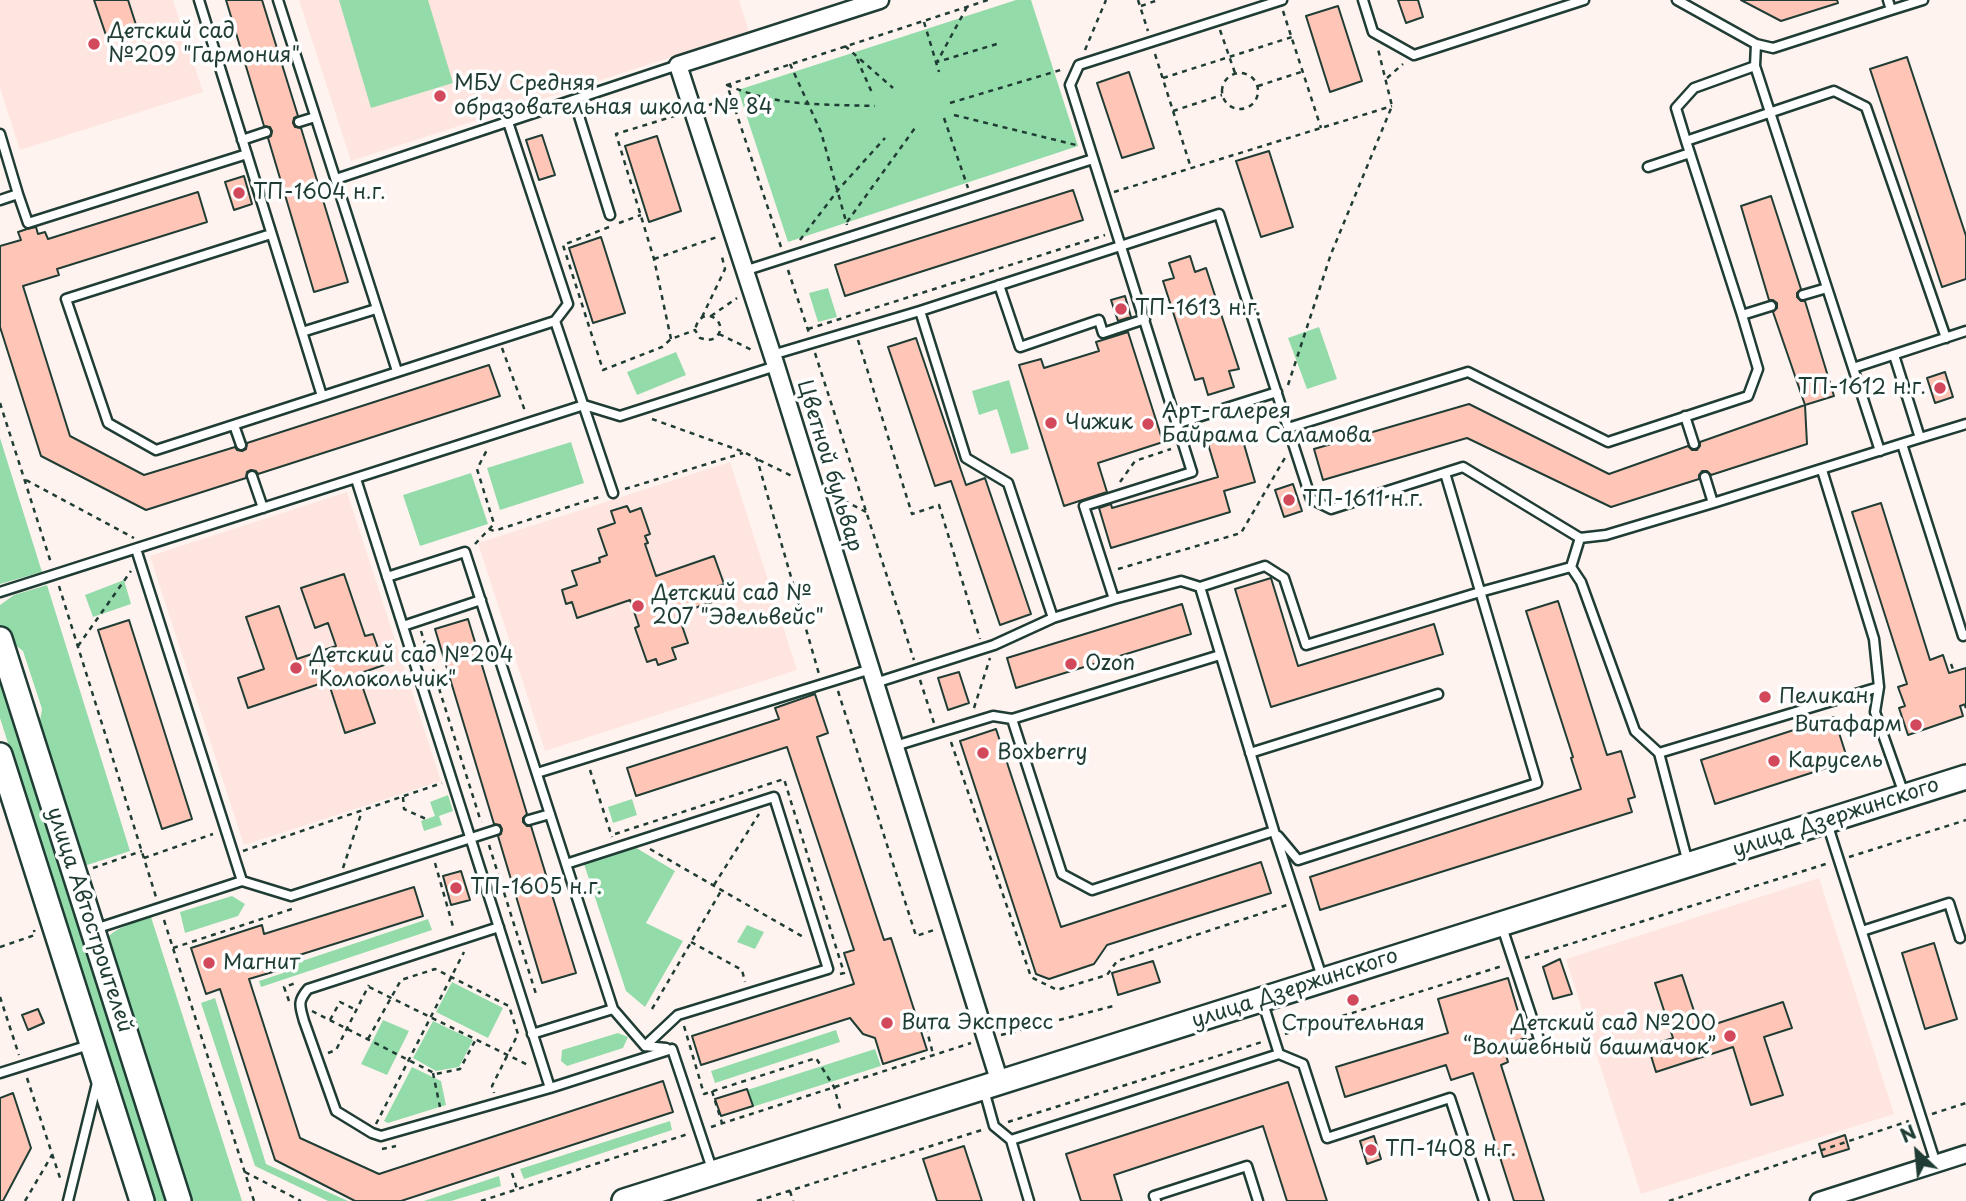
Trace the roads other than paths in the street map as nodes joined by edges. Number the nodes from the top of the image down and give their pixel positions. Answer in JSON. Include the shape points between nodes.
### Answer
{"nodes":[{"id":1,"x":199,"y":0,"type":"edge"},
{"id":2,"x":278,"y":0,"type":"edge"},
{"id":3,"x":880,"y":0,"type":"edge"},
{"id":4,"x":1281,"y":0,"type":"edge"},
{"id":5,"x":1363,"y":0,"type":"edge"},
{"id":6,"x":1584,"y":0,"type":"edge"},
{"id":7,"x":1677,"y":0,"type":"edge"},
{"id":8,"x":1888,"y":0,"type":"edge"},
{"id":9,"x":1923,"y":0,"type":"edge"},
{"id":10,"x":1891,"y":10,"type":"junction"},
{"id":11,"x":1756,"y":44,"type":"junction"},
{"id":12,"x":678,"y":65,"type":"junction"},
{"id":13,"x":1755,"y":66,"type":"junction"},
{"id":14,"x":574,"y":100,"type":"junction"},
{"id":15,"x":1770,"y":113,"type":"junction"},
{"id":16,"x":315,"y":117,"type":"junction"},
{"id":17,"x":299,"y":122,"type":"dead end"},
{"id":18,"x":508,"y":122,"type":"junction"},
{"id":19,"x":266,"y":132,"type":"dead end"},
{"id":20,"x":0,"y":134,"type":"edge"},
{"id":21,"x":242,"y":139,"type":"junction"},
{"id":22,"x":1686,"y":141,"type":"junction"},
{"id":23,"x":1690,"y":153,"type":"junction"},
{"id":24,"x":247,"y":154,"type":"junction"},
{"id":25,"x":1092,"y":155,"type":"junction"},
{"id":26,"x":1648,"y":167,"type":"dead end"},
{"id":27,"x":336,"y":179,"type":"junction"},
{"id":28,"x":19,"y":194,"type":"junction"},
{"id":29,"x":0,"y":200,"type":"edge"},
{"id":30,"x":610,"y":215,"type":"dead end"},
{"id":31,"x":271,"y":234,"type":"junction"},
{"id":32,"x":1121,"y":246,"type":"junction"},
{"id":33,"x":744,"y":271,"type":"junction"},
{"id":34,"x":999,"y":285,"type":"junction"},
{"id":35,"x":1827,"y":288,"type":"junction"},
{"id":36,"x":1803,"y":295,"type":"dead end"},
{"id":37,"x":1771,"y":306,"type":"dead end"},
{"id":38,"x":376,"y":309,"type":"junction"},
{"id":39,"x":920,"y":311,"type":"junction"},
{"id":40,"x":1742,"y":315,"type":"junction"},
{"id":41,"x":1145,"y":319,"type":"junction"},
{"id":42,"x":555,"y":321,"type":"junction"},
{"id":43,"x":1966,"y":331,"type":"edge"},
{"id":44,"x":302,"y":332,"type":"junction"},
{"id":45,"x":1946,"y":338,"type":"junction"},
{"id":46,"x":1894,"y":355,"type":"junction"},
{"id":47,"x":773,"y":357,"type":"junction"},
{"id":48,"x":1853,"y":368,"type":"junction"},
{"id":49,"x":397,"y":371,"type":"junction"},
{"id":50,"x":1277,"y":392,"type":"junction"},
{"id":51,"x":322,"y":396,"type":"junction"},
{"id":52,"x":584,"y":405,"type":"junction"},
{"id":53,"x":1685,"y":416,"type":"junction"},
{"id":54,"x":1178,"y":424,"type":"junction"},
{"id":55,"x":1966,"y":424,"type":"edge"},
{"id":56,"x":234,"y":425,"type":"junction"},
{"id":57,"x":1288,"y":428,"type":"junction"},
{"id":58,"x":1920,"y":438,"type":"junction"},
{"id":59,"x":1694,"y":444,"type":"dead end"},
{"id":60,"x":1902,"y":444,"type":"junction"},
{"id":61,"x":241,"y":445,"type":"dead end"},
{"id":62,"x":1880,"y":451,"type":"junction"},
{"id":63,"x":1822,"y":470,"type":"junction"},
{"id":64,"x":1445,"y":473,"type":"junction"},
{"id":65,"x":251,"y":476,"type":"dead end"},
{"id":66,"x":1704,"y":477,"type":"dead end"},
{"id":67,"x":356,"y":479,"type":"junction"},
{"id":68,"x":613,"y":493,"type":"dead end"},
{"id":69,"x":1713,"y":503,"type":"junction"},
{"id":70,"x":263,"y":508,"type":"junction"},
{"id":71,"x":1580,"y":538,"type":"junction"},
{"id":72,"x":133,"y":550,"type":"junction"},
{"id":73,"x":1571,"y":568,"type":"junction"},
{"id":74,"x":387,"y":577,"type":"junction"},
{"id":75,"x":1200,"y":587,"type":"junction"},
{"id":76,"x":0,"y":592,"type":"edge"},
{"id":77,"x":1480,"y":593,"type":"junction"},
{"id":78,"x":1114,"y":599,"type":"junction"},
{"id":79,"x":481,"y":600,"type":"junction"},
{"id":80,"x":1053,"y":618,"type":"junction"},
{"id":81,"x":403,"y":626,"type":"junction"},
{"id":82,"x":1966,"y":635,"type":"edge"},
{"id":83,"x":0,"y":639,"type":"edge"},
{"id":84,"x":1220,"y":655,"type":"junction"},
{"id":85,"x":873,"y":676,"type":"junction"},
{"id":86,"x":1879,"y":687,"type":"junction"},
{"id":87,"x":1438,"y":694,"type":"dead end"},
{"id":88,"x":1012,"y":719,"type":"junction"},
{"id":89,"x":895,"y":747,"type":"junction"},
{"id":90,"x":1250,"y":753,"type":"junction"},
{"id":91,"x":1659,"y":753,"type":"junction"},
{"id":92,"x":0,"y":755,"type":"edge"},
{"id":93,"x":537,"y":773,"type":"junction"},
{"id":94,"x":1966,"y":777,"type":"edge"},
{"id":95,"x":1905,"y":797,"type":"junction"},
{"id":96,"x":550,"y":814,"type":"junction"},
{"id":97,"x":529,"y":820,"type":"dead end"},
{"id":98,"x":1827,"y":821,"type":"junction"},
{"id":99,"x":496,"y":830,"type":"dead end"},
{"id":100,"x":1274,"y":831,"type":"junction"},
{"id":101,"x":470,"y":838,"type":"junction"},
{"id":102,"x":566,"y":864,"type":"junction"},
{"id":103,"x":1689,"y":865,"type":"junction"},
{"id":104,"x":242,"y":881,"type":"junction"},
{"id":105,"x":1501,"y":924,"type":"junction"},
{"id":106,"x":499,"y":927,"type":"junction"},
{"id":107,"x":92,"y":930,"type":"junction"},
{"id":108,"x":1862,"y":931,"type":"junction"},
{"id":109,"x":1960,"y":938,"type":"dead end"},
{"id":110,"x":1323,"y":980,"type":"junction"},
{"id":111,"x":1262,"y":1000,"type":"junction"},
{"id":112,"x":613,"y":1009,"type":"junction"},
{"id":113,"x":532,"y":1034,"type":"junction"},
{"id":114,"x":92,"y":1044,"type":"junction"},
{"id":115,"x":645,"y":1046,"type":"junction"},
{"id":116,"x":672,"y":1049,"type":"junction"},
{"id":117,"x":1516,"y":1050,"type":"dead end"},
{"id":118,"x":1279,"y":1054,"type":"junction"},
{"id":119,"x":100,"y":1070,"type":"junction"},
{"id":120,"x":0,"y":1073,"type":"edge"},
{"id":121,"x":992,"y":1085,"type":"junction"},
{"id":122,"x":550,"y":1088,"type":"junction"},
{"id":123,"x":1011,"y":1140,"type":"junction"},
{"id":124,"x":1966,"y":1154,"type":"edge"},
{"id":125,"x":1936,"y":1164,"type":"junction"},
{"id":126,"x":713,"y":1172,"type":"junction"},
{"id":127,"x":1858,"y":1195,"type":"edge"},
{"id":128,"x":68,"y":1201,"type":"edge"},
{"id":129,"x":142,"y":1201,"type":"edge"},
{"id":130,"x":179,"y":1201,"type":"edge"},
{"id":131,"x":624,"y":1201,"type":"edge"},
{"id":132,"x":1029,"y":1201,"type":"edge"},
{"id":133,"x":1156,"y":1201,"type":"edge"},
{"id":134,"x":1258,"y":1201,"type":"edge"},
{"id":135,"x":1484,"y":1201,"type":"edge"},
{"id":136,"x":1819,"y":1201,"type":"edge"}],
"edges":[{"from":1,"to":21,"type":"lane"},
{"from":2,"to":16,"type":"lane"},
{"from":3,"to":12,"type":"street"},
{"from":4,"to":25,"type":"lane","via":[[1079,65],[1070,85]]},
{"from":5,"to":6,"type":"lane","via":[[1373,32],[1413,55]]},
{"from":7,"to":11,"type":"lane"},
{"from":8,"to":10,"type":"lane"},
{"from":9,"to":10,"type":"lane"},
{"from":10,"to":11,"type":"lane","via":[[1773,48]]},
{"from":11,"to":13,"type":"lane"},
{"from":12,"to":14,"type":"lane"},
{"from":12,"to":33,"type":"street","name":"Цветной бульвар"},
{"from":13,"to":15,"type":"lane"},
{"from":13,"to":22,"type":"lane","via":[[1694,88],[1676,108]]},
{"from":14,"to":18,"type":"lane"},
{"from":14,"to":30,"type":"lane"},
{"from":15,"to":22,"type":"lane"},
{"from":15,"to":35,"type":"lane"},
{"from":15,"to":45,"type":"lane","via":[[1834,91],[1866,107]]},
{"from":16,"to":17,"type":"lane"},
{"from":16,"to":27,"type":"lane"},
{"from":18,"to":27,"type":"lane"},
{"from":18,"to":42,"type":"lane","via":[[568,304]]},
{"from":19,"to":21,"type":"lane"},
{"from":20,"to":28,"type":"lane"},
{"from":21,"to":24,"type":"lane"},
{"from":22,"to":23,"type":"lane"},
{"from":23,"to":26,"type":"lane"},
{"from":23,"to":40,"type":"lane"},
{"from":24,"to":28,"type":"lane","via":[[28,223]]},
{"from":24,"to":31,"type":"lane"},
{"from":25,"to":32,"type":"lane"},
{"from":25,"to":33,"type":"lane","via":[[972,199]]},
{"from":27,"to":38,"type":"lane"},
{"from":28,"to":29,"type":"lane"},
{"from":31,"to":44,"type":"lane"},
{"from":31,"to":56,"type":"lane","via":[[66,299],[108,423],[156,450]]},
{"from":32,"to":34,"type":"lane"},
{"from":32,"to":41,"type":"lane"},
{"from":32,"to":50,"type":"lane","via":[[1219,214]]},
{"from":33,"to":47,"type":"street","name":"Цветной бульвар"},
{"from":34,"to":39,"type":"lane"},
{"from":34,"to":41,"type":"lane","via":[[1020,347],[1099,320],[1103,333]]},
{"from":35,"to":36,"type":"lane"},
{"from":35,"to":48,"type":"lane"},
{"from":37,"to":40,"type":"lane"},
{"from":38,"to":44,"type":"lane"},
{"from":38,"to":49,"type":"lane"},
{"from":39,"to":47,"type":"lane"},
{"from":39,"to":80,"type":"lane","via":[[966,458],[1008,483]]},
{"from":40,"to":53,"type":"lane","via":[[1758,369],[1748,396]]},
{"from":41,"to":54,"type":"lane"},
{"from":42,"to":49,"type":"lane"},
{"from":42,"to":52,"type":"lane"},
{"from":43,"to":45,"type":"lane"},
{"from":44,"to":51,"type":"lane"},
{"from":45,"to":46,"type":"lane"},
{"from":46,"to":48,"type":"lane"},
{"from":46,"to":58,"type":"lane"},
{"from":47,"to":52,"type":"lane","via":[[620,416]]},
{"from":47,"to":85,"type":"street","name":"Цветной бульвар"},
{"from":48,"to":62,"type":"lane"},
{"from":49,"to":51,"type":"lane"},
{"from":50,"to":54,"type":"lane"},
{"from":50,"to":57,"type":"lane"},
{"from":51,"to":56,"type":"lane"},
{"from":52,"to":67,"type":"lane"},
{"from":52,"to":68,"type":"lane"},
{"from":53,"to":57,"type":"lane","via":[[1608,442],[1468,372]]},
{"from":53,"to":59,"type":"lane"},
{"from":54,"to":78,"type":"lane","via":[[1192,472],[1084,506]]},
{"from":55,"to":58,"type":"lane"},
{"from":56,"to":61,"type":"lane"},
{"from":57,"to":64,"type":"lane","via":[[1311,499],[1331,509]]},
{"from":58,"to":60,"type":"lane"},
{"from":60,"to":62,"type":"lane"},
{"from":60,"to":82,"type":"lane"},
{"from":62,"to":63,"type":"lane"},
{"from":63,"to":69,"type":"lane"},
{"from":63,"to":86,"type":"lane","via":[[1874,639]]},
{"from":64,"to":71,"type":"lane","via":[[1463,467]]},
{"from":64,"to":77,"type":"lane"},
{"from":65,"to":70,"type":"lane"},
{"from":66,"to":69,"type":"lane"},
{"from":67,"to":70,"type":"lane"},
{"from":67,"to":74,"type":"lane"},
{"from":69,"to":71,"type":"lane","via":[[1606,535]]},
{"from":70,"to":72,"type":"lane"},
{"from":71,"to":73,"type":"lane"},
{"from":72,"to":76,"type":"lane"},
{"from":72,"to":104,"type":"lane"},
{"from":73,"to":77,"type":"lane"},
{"from":73,"to":91,"type":"lane","via":[[1581,582],[1634,731]]},
{"from":74,"to":79,"type":"lane","via":[[466,552]]},
{"from":74,"to":81,"type":"lane"},
{"from":75,"to":77,"type":"lane","via":[[1265,566],[1284,578],[1306,645]]},
{"from":75,"to":78,"type":"lane","via":[[1181,581]]},
{"from":75,"to":84,"type":"lane"},
{"from":77,"to":100,"type":"lane","via":[[1537,783],[1298,860]]},
{"from":78,"to":80,"type":"lane"},
{"from":79,"to":81,"type":"lane"},
{"from":79,"to":93,"type":"lane"},
{"from":80,"to":85,"type":"lane","via":[[994,645],[917,670]]},
{"from":81,"to":101,"type":"lane"},
{"from":83,"to":107,"type":"main road","name":"улица Автостроителей"},
{"from":84,"to":88,"type":"lane"},
{"from":84,"to":90,"type":"lane"},
{"from":85,"to":89,"type":"street","name":"Цветной бульвар"},
{"from":85,"to":93,"type":"lane","via":[[822,684]]},
{"from":86,"to":91,"type":"lane"},
{"from":86,"to":95,"type":"lane","via":[[1875,712]]},
{"from":87,"to":90,"type":"lane"},
{"from":88,"to":89,"type":"lane","via":[[993,716]]},
{"from":88,"to":100,"type":"lane","via":[[1062,874],[1092,890]]},
{"from":89,"to":121,"type":"street","name":"Цветной бульвар","via":[[987,1038]]},
{"from":90,"to":100,"type":"lane"},
{"from":91,"to":103,"type":"lane"},
{"from":92,"to":114,"type":"main road","name":"улица Автостроителей"},
{"from":93,"to":96,"type":"lane"},
{"from":94,"to":95,"type":"main road","name":"улица Дзержинского"},
{"from":95,"to":98,"type":"main road","name":"улица Дзержинского"},
{"from":96,"to":97,"type":"lane"},
{"from":96,"to":102,"type":"lane"},
{"from":98,"to":103,"type":"main road","name":"улица Дзержинского"},
{"from":98,"to":108,"type":"lane"},
{"from":99,"to":101,"type":"lane"},
{"from":100,"to":110,"type":"lane"},
{"from":101,"to":104,"type":"lane","via":[[291,896]]},
{"from":101,"to":106,"type":"lane"},
{"from":102,"to":112,"type":"lane"},
{"from":102,"to":115,"type":"lane","via":[[774,797],[828,969],[678,1014]]},
{"from":103,"to":105,"type":"main road","name":"улица Дзержинского"},
{"from":104,"to":107,"type":"lane"},
{"from":105,"to":110,"type":"main road","name":"улица Дзержинского"},
{"from":105,"to":117,"type":"lane","via":[[1540,1042]]},
{"from":106,"to":113,"type":"lane"},
{"from":106,"to":122,"type":"lane","via":[[308,989],[300,1004],[304,1021],[336,1111],[372,1138]]},
{"from":107,"to":130,"type":"main road","name":"улица Автостроителей"},
{"from":108,"to":109,"type":"lane","via":[[1949,903]]},
{"from":108,"to":125,"type":"lane"},
{"from":110,"to":111,"type":"main road","name":"улица Дзержинского"},
{"from":111,"to":118,"type":"lane"},
{"from":111,"to":121,"type":"main road","name":"улица Дзержинского"},
{"from":112,"to":113,"type":"lane"},
{"from":112,"to":115,"type":"lane"},
{"from":113,"to":122,"type":"lane"},
{"from":114,"to":119,"type":"main road","name":"улица Автостроителей"},
{"from":114,"to":120,"type":"lane"},
{"from":115,"to":116,"type":"lane"},
{"from":116,"to":122,"type":"lane"},
{"from":116,"to":126,"type":"lane"},
{"from":118,"to":123,"type":"lane"},
{"from":118,"to":135,"type":"lane","via":[[1303,1064],[1327,1138],[1450,1098]]},
{"from":119,"to":128,"type":"lane"},
{"from":119,"to":129,"type":"main road","name":"улица Автостроителей"},
{"from":121,"to":123,"type":"lane","via":[[994,1126]]},
{"from":121,"to":126,"type":"main road","name":"улица Дзержинского"},
{"from":123,"to":132,"type":"lane"},
{"from":124,"to":125,"type":"street"},
{"from":125,"to":127,"type":"street"},
{"from":126,"to":131,"type":"main road","name":"улица Дзержинского"},
{"from":127,"to":136,"type":"street"},
{"from":133,"to":134,"type":"lane","via":[[1154,1196],[1247,1166]]}]}
